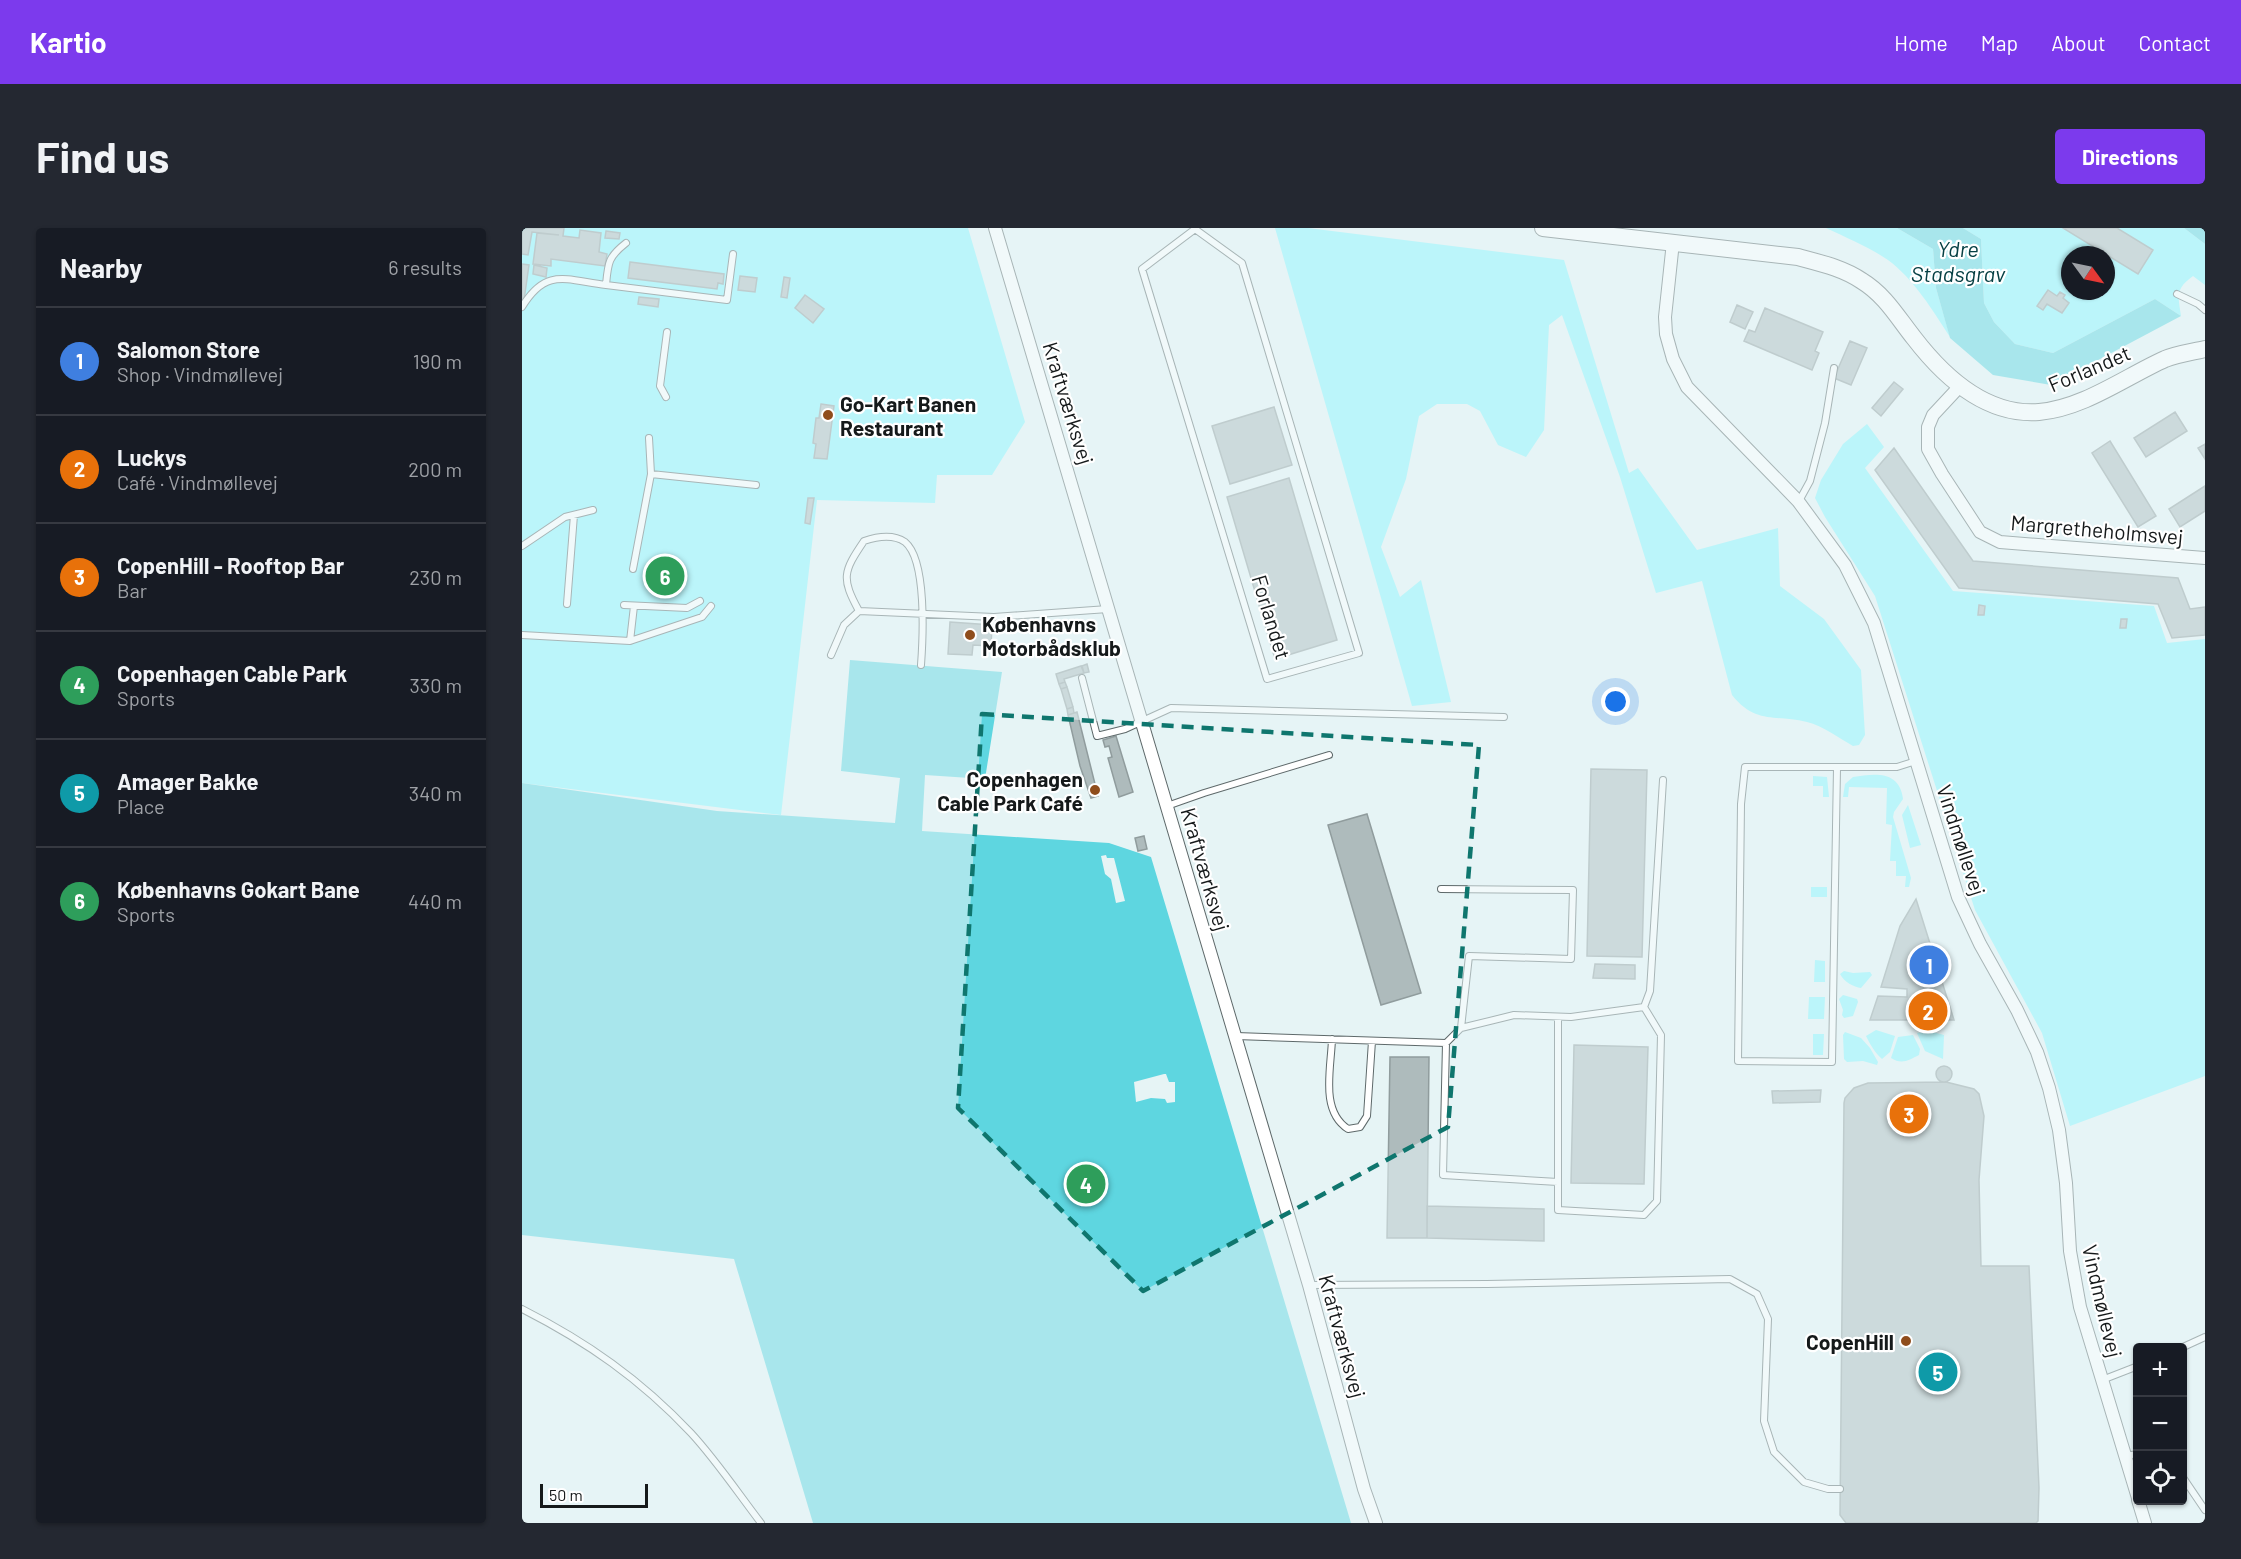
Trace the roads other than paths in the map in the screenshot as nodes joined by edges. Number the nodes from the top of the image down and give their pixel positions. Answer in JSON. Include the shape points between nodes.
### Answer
{"nodes":[{"id":1,"x":995,"y":228,"type":"edge"},
{"id":2,"x":1543,"y":228,"type":"edge"},
{"id":3,"x":1195,"y":229,"type":"edge"},
{"id":4,"x":1673,"y":242,"type":"junction"},
{"id":5,"x":626,"y":243,"type":"dead end"},
{"id":6,"x":733,"y":254,"type":"dead end"},
{"id":7,"x":606,"y":285,"type":"junction"},
{"id":8,"x":2177,"y":294,"type":"dead end"},
{"id":9,"x":522,"y":307,"type":"edge"},
{"id":10,"x":2205,"y":310,"type":"edge"},
{"id":11,"x":667,"y":332,"type":"dead end"},
{"id":12,"x":2205,"y":349,"type":"edge"},
{"id":13,"x":1834,"y":368,"type":"dead end"},
{"id":14,"x":1960,"y":386,"type":"junction"},
{"id":15,"x":666,"y":397,"type":"dead end"},
{"id":16,"x":650,"y":438,"type":"dead end"},
{"id":17,"x":651,"y":474,"type":"junction"},
{"id":18,"x":756,"y":485,"type":"dead end"},
{"id":19,"x":1798,"y":501,"type":"junction"},
{"id":20,"x":594,"y":510,"type":"dead end"},
{"id":21,"x":574,"y":515,"type":"junction"},
{"id":22,"x":522,"y":546,"type":"edge"},
{"id":23,"x":2205,"y":558,"type":"edge"},
{"id":24,"x":633,"y":569,"type":"dead end"},
{"id":25,"x":700,"y":600,"type":"dead end"},
{"id":26,"x":567,"y":604,"type":"dead end"},
{"id":27,"x":624,"y":605,"type":"dead end"},
{"id":28,"x":634,"y":606,"type":"junction"},
{"id":29,"x":711,"y":606,"type":"dead end"},
{"id":30,"x":1109,"y":609,"type":"junction"},
{"id":31,"x":859,"y":611,"type":"junction"},
{"id":32,"x":924,"y":613,"type":"junction"},
{"id":33,"x":522,"y":635,"type":"edge"},
{"id":34,"x":630,"y":641,"type":"junction"},
{"id":35,"x":831,"y":655,"type":"dead end"},
{"id":36,"x":921,"y":666,"type":"dead end"},
{"id":37,"x":1082,"y":678,"type":"dead end"},
{"id":38,"x":1504,"y":717,"type":"dead end"},
{"id":39,"x":1142,"y":722,"type":"junction"},
{"id":40,"x":1329,"y":755,"type":"dead end"},
{"id":41,"x":1917,"y":761,"type":"junction"},
{"id":42,"x":1837,"y":768,"type":"junction"},
{"id":43,"x":1663,"y":780,"type":"dead end"},
{"id":44,"x":1167,"y":806,"type":"junction"},
{"id":45,"x":1441,"y":890,"type":"dead end"},
{"id":46,"x":1644,"y":1007,"type":"junction"},
{"id":47,"x":1558,"y":1017,"type":"junction"},
{"id":48,"x":1461,"y":1028,"type":"junction"},
{"id":49,"x":1235,"y":1035,"type":"junction"},
{"id":50,"x":1332,"y":1040,"type":"junction"},
{"id":51,"x":1372,"y":1041,"type":"junction"},
{"id":52,"x":1446,"y":1043,"type":"junction"},
{"id":53,"x":1558,"y":1182,"type":"junction"},
{"id":54,"x":1310,"y":1285,"type":"junction"},
{"id":55,"x":522,"y":1309,"type":"edge"},
{"id":56,"x":2205,"y":1337,"type":"edge"},
{"id":57,"x":2187,"y":1344,"type":"edge"},
{"id":58,"x":2133,"y":1368,"type":"edge"},
{"id":59,"x":2102,"y":1380,"type":"junction"},
{"id":60,"x":2133,"y":1455,"type":"edge"},
{"id":61,"x":2124,"y":1456,"type":"junction"},
{"id":62,"x":2187,"y":1483,"type":"edge"},
{"id":63,"x":2133,"y":1484,"type":"edge"},
{"id":64,"x":1840,"y":1490,"type":"dead end"},
{"id":65,"x":2140,"y":1505,"type":"edge"},
{"id":66,"x":2205,"y":1510,"type":"edge"},
{"id":67,"x":760,"y":1523,"type":"edge"},
{"id":68,"x":1376,"y":1523,"type":"edge"},
{"id":69,"x":2145,"y":1523,"type":"edge"}],
"edges":[{"from":1,"to":30,"type":"street","name":"Kraftværksvej"},
{"from":2,"to":4,"type":"street","name":"Forlandet"},
{"from":3,"to":3,"type":"lane","name":"Forlandet","via":[[1142,269],[1267,679],[1359,653],[1242,263]]},
{"from":4,"to":14,"type":"street","name":"Forlandet","via":[[1798,257],[1834,267],[1863,281],[1890,304],[1925,352]]},
{"from":4,"to":19,"type":"street","name":"Vindmøllevej","via":[[1665,317],[1672,359],[1687,387]]},
{"from":5,"to":7,"type":"lane","via":[[610,259]]},
{"from":6,"to":7,"type":"lane","via":[[727,300]]},
{"from":7,"to":9,"type":"lane","via":[[555,278],[532,291]]},
{"from":8,"to":10,"type":"lane"},
{"from":11,"to":15,"type":"lane","via":[[660,386]]},
{"from":12,"to":14,"type":"street","name":"Forlandet","via":[[2168,358],[2071,405],[2038,412],[2008,409],[1974,397]]},
{"from":13,"to":19,"type":"lane","via":[[1810,481]]},
{"from":14,"to":23,"type":"street","name":"Margretheholmsvej","via":[[1933,415],[1928,426],[1928,449],[1980,532],[2000,542]]},
{"from":16,"to":17,"type":"lane"},
{"from":17,"to":18,"type":"lane"},
{"from":17,"to":24,"type":"lane"},
{"from":19,"to":41,"type":"street","name":"Vindmøllevej","via":[[1845,565],[1868,610]]},
{"from":20,"to":21,"type":"lane"},
{"from":21,"to":22,"type":"lane"},
{"from":21,"to":26,"type":"lane"},
{"from":25,"to":28,"type":"lane","via":[[687,609]]},
{"from":27,"to":28,"type":"lane"},
{"from":28,"to":34,"type":"lane"},
{"from":29,"to":34,"type":"lane","via":[[702,617]]},
{"from":30,"to":32,"type":"lane","via":[[994,617]]},
{"from":30,"to":39,"type":"street","name":"Kraftværksvej"},
{"from":31,"to":32,"type":"lane"},
{"from":31,"to":32,"type":"lane","via":[[846,587],[850,562],[864,541],[881,536],[904,541],[915,555]]},
{"from":31,"to":35,"type":"lane","via":[[844,624]]},
{"from":32,"to":36,"type":"lane"},
{"from":33,"to":34,"type":"lane"},
{"from":37,"to":39,"type":"lane","via":[[1097,736]]},
{"from":38,"to":39,"type":"lane","via":[[1172,708]]},
{"from":39,"to":44,"type":"street","name":"Kraftværksvej"},
{"from":40,"to":44,"type":"lane"},
{"from":41,"to":42,"type":"lane","via":[[1897,767]]},
{"from":41,"to":59,"type":"street","name":"Vindmøllevej","via":[[1958,897],[2017,1010],[2049,1088],[2066,1183],[2080,1307]]},
{"from":42,"to":42,"type":"lane","via":[[1832,1062],[1738,1061],[1741,804],[1745,767]]},
{"from":43,"to":46,"type":"lane","via":[[1650,991]]},
{"from":44,"to":49,"type":"street","name":"Kraftværksvej"},
{"from":45,"to":48,"type":"lane","via":[[1573,890],[1570,959],[1469,956]]},
{"from":46,"to":47,"type":"lane"},
{"from":46,"to":53,"type":"lane","via":[[1661,1035],[1657,1201],[1644,1215],[1558,1210]]},
{"from":47,"to":48,"type":"lane","via":[[1514,1015]]},
{"from":47,"to":53,"type":"lane"},
{"from":48,"to":52,"type":"lane"},
{"from":49,"to":50,"type":"lane"},
{"from":49,"to":54,"type":"street","name":"Kraftværksvej"},
{"from":50,"to":51,"type":"lane"},
{"from":50,"to":51,"type":"lane","via":[[1329,1105],[1338,1123],[1348,1129],[1360,1127],[1367,1116]]},
{"from":51,"to":52,"type":"lane"},
{"from":52,"to":53,"type":"lane","via":[[1443,1175]]},
{"from":54,"to":64,"type":"lane","via":[[1730,1279],[1757,1294],[1768,1319],[1764,1421],[1774,1452],[1804,1482]]},
{"from":54,"to":68,"type":"street","name":"Kraftværksvej"},
{"from":55,"to":67,"type":"lane","via":[[591,1347],[643,1386],[692,1434]]},
{"from":56,"to":57,"type":"lane"},
{"from":58,"to":59,"type":"lane"},
{"from":59,"to":61,"type":"street","name":"Vindmøllevej"},
{"from":60,"to":61,"type":"lane"},
{"from":61,"to":63,"type":"street","name":"Vindmøllevej"},
{"from":62,"to":66,"type":"lane"},
{"from":65,"to":69,"type":"street","name":"Vindmøllevej"}]}
